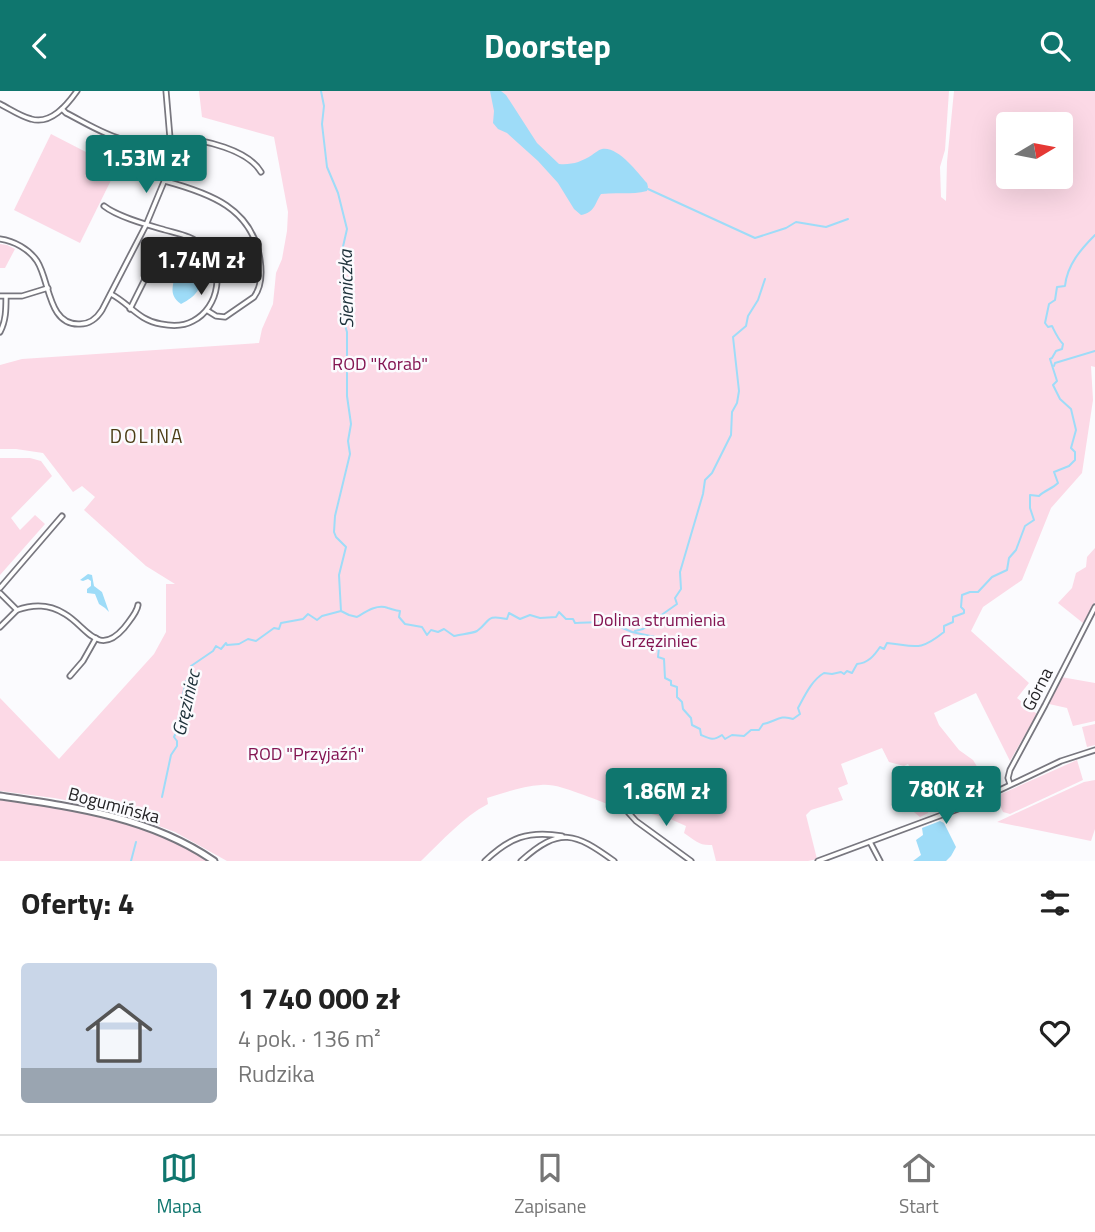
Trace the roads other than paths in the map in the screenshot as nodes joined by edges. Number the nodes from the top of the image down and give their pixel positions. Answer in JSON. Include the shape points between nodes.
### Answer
{"nodes":[{"id":1,"x":77,"y":91,"type":"edge"},
{"id":2,"x":166,"y":91,"type":"edge"},
{"id":3,"x":0,"y":104,"type":"edge"},
{"id":4,"x":62,"y":109,"type":"junction"},
{"id":5,"x":170,"y":139,"type":"junction"},
{"id":6,"x":261,"y":172,"type":"dead end"},
{"id":7,"x":166,"y":181,"type":"junction"},
{"id":8,"x":104,"y":207,"type":"dead end"},
{"id":9,"x":146,"y":225,"type":"junction"},
{"id":10,"x":0,"y":239,"type":"edge"},
{"id":11,"x":151,"y":267,"type":"dead end"},
{"id":12,"x":48,"y":288,"type":"junction"},
{"id":13,"x":111,"y":294,"type":"junction"},
{"id":14,"x":0,"y":296,"type":"edge"},
{"id":15,"x":6,"y":296,"type":"junction"},
{"id":16,"x":130,"y":309,"type":"junction"},
{"id":17,"x":207,"y":310,"type":"junction"},
{"id":18,"x":0,"y":332,"type":"edge"},
{"id":19,"x":62,"y":516,"type":"dead end"},
{"id":20,"x":0,"y":590,"type":"edge"},
{"id":21,"x":138,"y":605,"type":"dead end"},
{"id":22,"x":1095,"y":607,"type":"edge"},
{"id":23,"x":17,"y":610,"type":"junction"},
{"id":24,"x":0,"y":627,"type":"edge"},
{"id":25,"x":96,"y":638,"type":"junction"},
{"id":26,"x":78,"y":676,"type":"dead end"},
{"id":27,"x":1095,"y":750,"type":"edge"},
{"id":28,"x":1010,"y":784,"type":"junction"},
{"id":29,"x":0,"y":796,"type":"edge"},
{"id":30,"x":627,"y":811,"type":"dead end"},
{"id":31,"x":566,"y":837,"type":"junction"},
{"id":32,"x":870,"y":842,"type":"junction"},
{"id":33,"x":214,"y":861,"type":"edge"},
{"id":34,"x":485,"y":861,"type":"edge"},
{"id":35,"x":521,"y":861,"type":"edge"},
{"id":36,"x":614,"y":861,"type":"edge"},
{"id":37,"x":691,"y":861,"type":"edge"},
{"id":38,"x":818,"y":861,"type":"edge"},
{"id":39,"x":880,"y":861,"type":"edge"}],
"edges":[{"from":1,"to":4,"type":"street"},
{"from":2,"to":5,"type":"street"},
{"from":3,"to":4,"type":"street","via":[[36,120]]},
{"from":4,"to":5,"type":"street","via":[[127,140]]},
{"from":5,"to":6,"type":"street","via":[[222,146],[250,160]]},
{"from":5,"to":7,"type":"street"},
{"from":7,"to":9,"type":"street"},
{"from":7,"to":17,"type":"street","via":[[221,201],[249,228],[258,248],[261,279],[254,297],[225,317]]},
{"from":8,"to":9,"type":"street"},
{"from":9,"to":13,"type":"street"},
{"from":9,"to":17,"type":"street","via":[[194,239],[207,250],[217,279]]},
{"from":10,"to":12,"type":"street","via":[[18,245],[34,258]]},
{"from":11,"to":16,"type":"street"},
{"from":12,"to":13,"type":"street","via":[[59,315],[76,324],[97,317]]},
{"from":12,"to":15,"type":"street"},
{"from":13,"to":16,"type":"street"},
{"from":14,"to":15,"type":"street"},
{"from":15,"to":18,"type":"street"},
{"from":16,"to":17,"type":"street","via":[[145,320],[167,325],[188,323]]},
{"from":19,"to":20,"type":"street"},
{"from":20,"to":23,"type":"street"},
{"from":21,"to":25,"type":"street","via":[[113,638]]},
{"from":22,"to":28,"type":"street","name":"Górna","via":[[1010,770]]},
{"from":23,"to":24,"type":"street"},
{"from":23,"to":25,"type":"street","via":[[51,607]]},
{"from":25,"to":26,"type":"street","via":[[72,674]]},
{"from":27,"to":28,"type":"street"},
{"from":28,"to":32,"type":"street","via":[[976,802]]},
{"from":29,"to":33,"type":"street","name":"Bogumińska","via":[[114,816],[179,840]]},
{"from":30,"to":37,"type":"street"},
{"from":31,"to":34,"type":"street","via":[[526,835]]},
{"from":31,"to":35,"type":"street","via":[[542,844]]},
{"from":31,"to":36,"type":"street","via":[[586,842]]},
{"from":32,"to":38,"type":"street"},
{"from":32,"to":39,"type":"street"}]}
